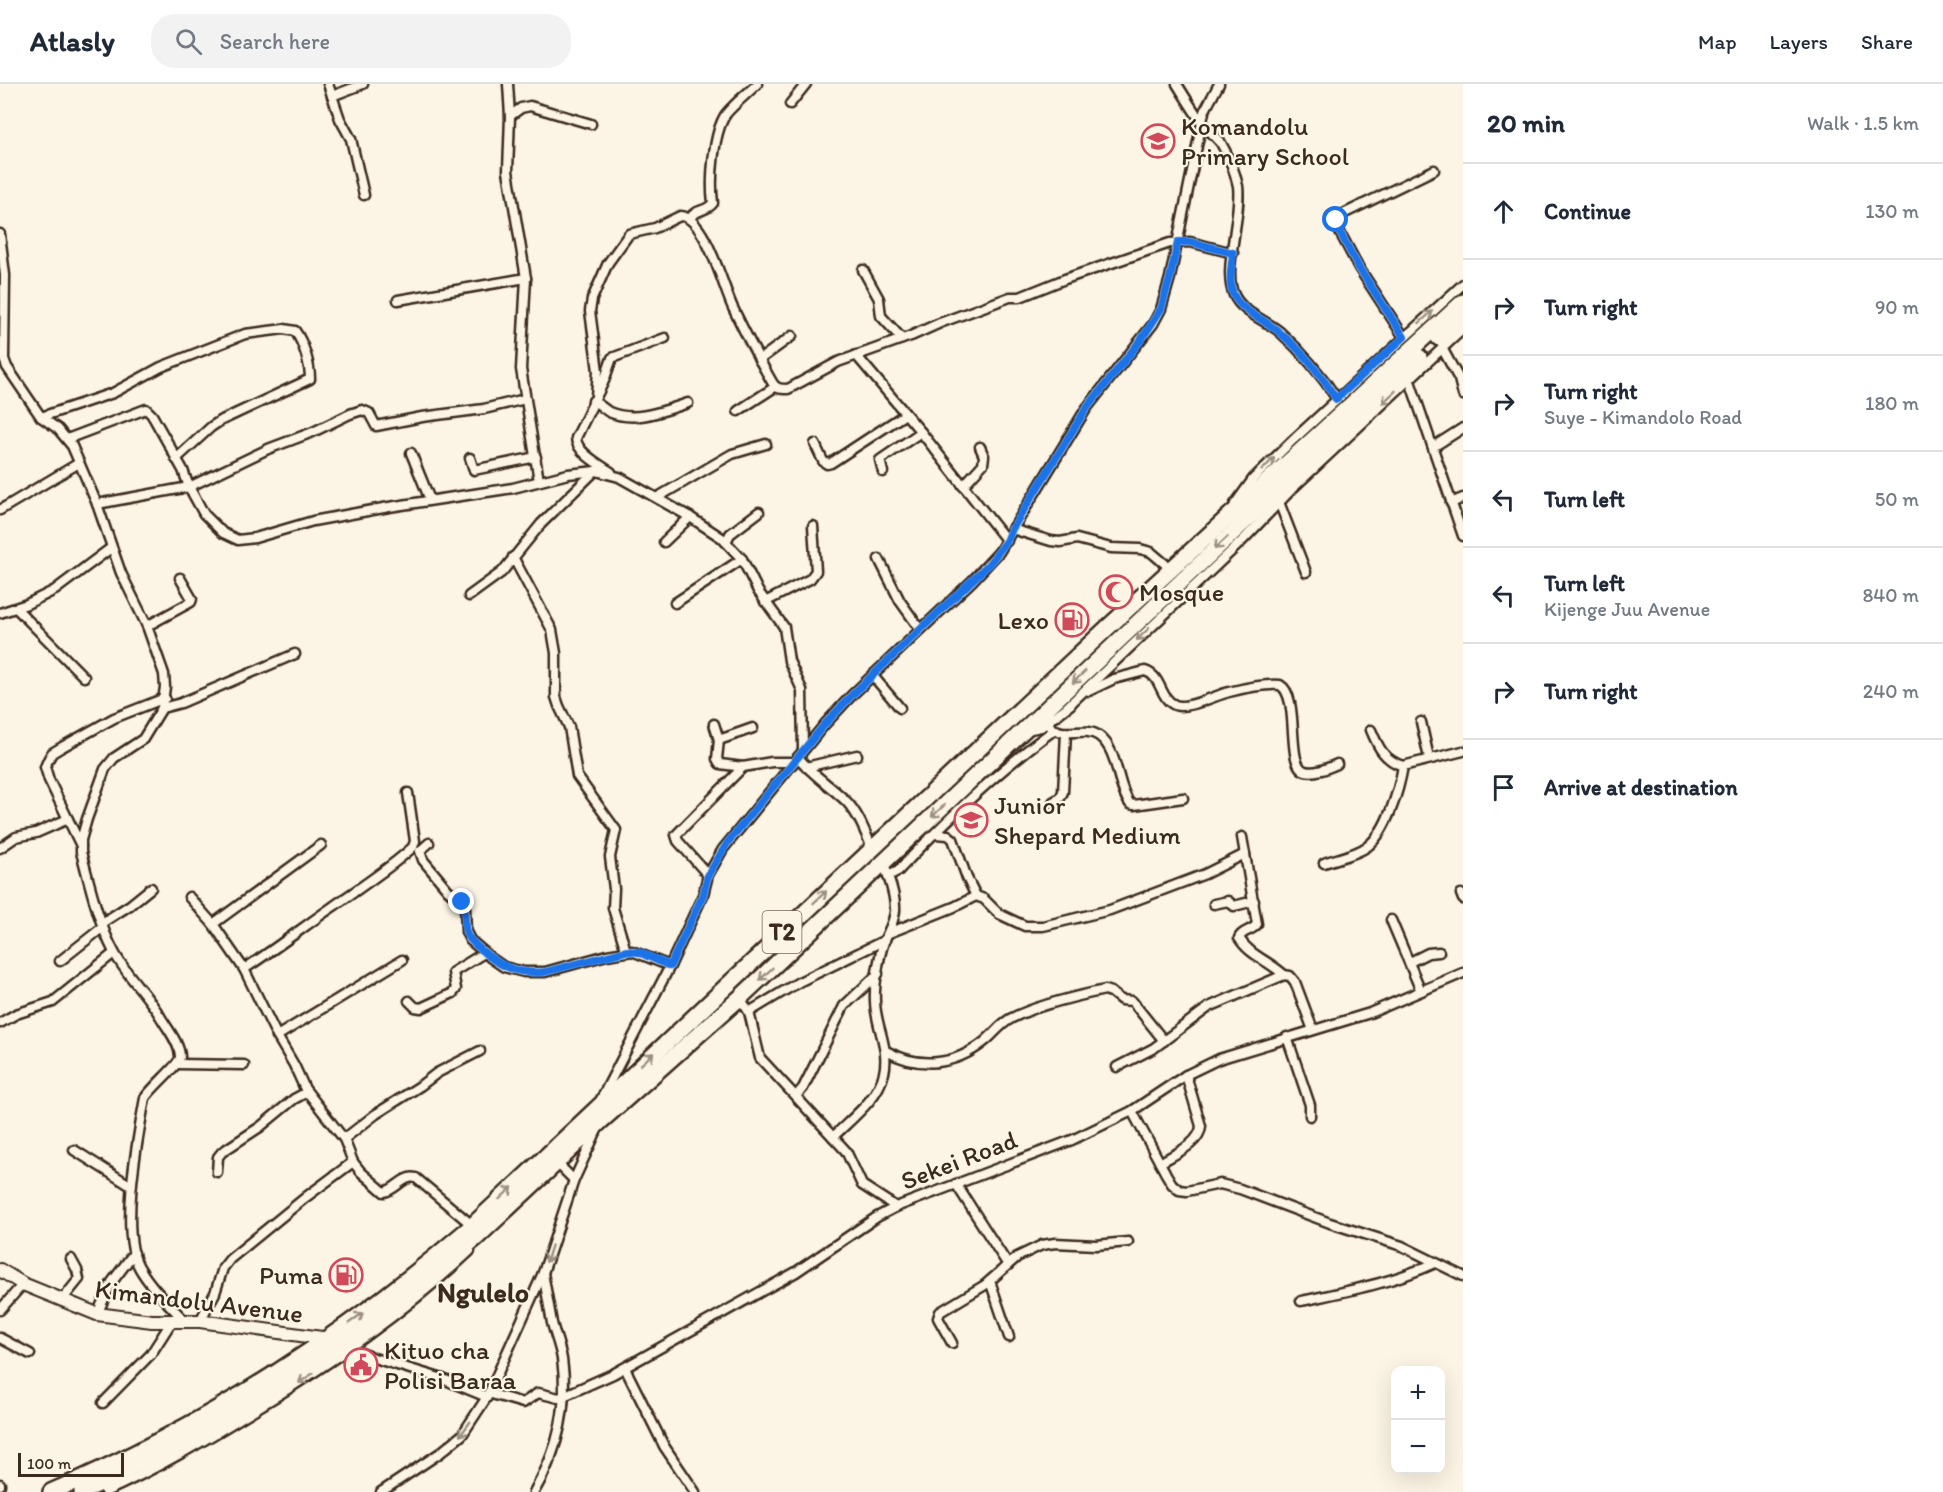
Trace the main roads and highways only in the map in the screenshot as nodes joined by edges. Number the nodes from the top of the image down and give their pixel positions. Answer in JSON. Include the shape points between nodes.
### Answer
{"nodes":[{"id":1,"x":1463,"y":302,"type":"edge"},
{"id":2,"x":1463,"y":316,"type":"edge"},
{"id":3,"x":732,"y":979,"type":"junction"},
{"id":4,"x":742,"y":996,"type":"junction"},
{"id":5,"x":697,"y":1012,"type":"junction"},
{"id":6,"x":708,"y":1027,"type":"junction"},
{"id":7,"x":599,"y":1114,"type":"junction"},
{"id":8,"x":340,"y":1344,"type":"junction"},
{"id":9,"x":51,"y":1492,"type":"edge"},
{"id":10,"x":82,"y":1492,"type":"edge"}],
"edges":[{"from":3,"to":1,"type":"highway","number":"T2","one_way":true},
{"from":2,"to":4,"type":"highway","number":"T2","one_way":true,"via":[[1023,731],[886,869]]},
{"from":3,"to":4,"type":"highway"},
{"from":3,"to":5,"type":"highway","number":"T2"},
{"from":4,"to":6,"type":"highway","number":"T2"},
{"from":5,"to":6,"type":"highway"},
{"from":7,"to":5,"type":"highway","number":"T2","one_way":true},
{"from":6,"to":7,"type":"highway","number":"T2"},
{"from":8,"to":7,"type":"highway","number":"T2","one_way":true},
{"from":7,"to":8,"type":"highway","number":"T2","via":[[511,1207],[394,1305]]},
{"from":8,"to":9,"type":"highway","number":"T2","via":[[139,1453]]},
{"from":8,"to":10,"type":"highway","number":"T2","via":[[187,1440]]}]}
